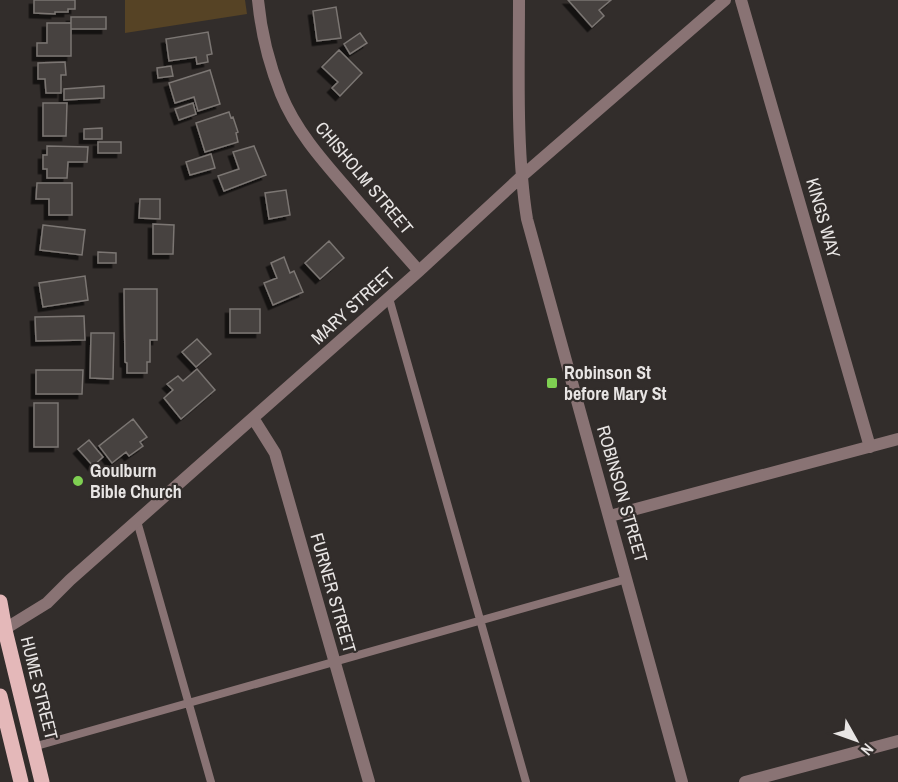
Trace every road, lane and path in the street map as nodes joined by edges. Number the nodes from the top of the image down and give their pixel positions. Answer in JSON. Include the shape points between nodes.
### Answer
{"nodes":[{"id":1,"x":258,"y":0,"type":"edge"},
{"id":2,"x":519,"y":0,"type":"edge"},
{"id":3,"x":725,"y":0,"type":"edge"},
{"id":4,"x":741,"y":0,"type":"edge"},
{"id":5,"x":522,"y":176,"type":"junction"},
{"id":6,"x":419,"y":271,"type":"junction"},
{"id":7,"x":388,"y":298,"type":"junction"},
{"id":8,"x":253,"y":418,"type":"junction"},
{"id":9,"x":898,"y":438,"type":"edge"},
{"id":10,"x":870,"y":447,"type":"junction"},
{"id":11,"x":610,"y":516,"type":"junction"},
{"id":12,"x":136,"y":521,"type":"junction"},
{"id":13,"x":627,"y":579,"type":"junction"},
{"id":14,"x":0,"y":602,"type":"edge"},
{"id":15,"x":481,"y":621,"type":"junction"},
{"id":16,"x":2,"y":631,"type":"edge"},
{"id":17,"x":333,"y":662,"type":"junction"},
{"id":18,"x":0,"y":696,"type":"edge"},
{"id":19,"x":188,"y":701,"type":"junction"},
{"id":20,"x":898,"y":741,"type":"edge"},
{"id":21,"x":33,"y":747,"type":"junction"},
{"id":22,"x":21,"y":782,"type":"edge"},
{"id":23,"x":42,"y":782,"type":"edge"},
{"id":24,"x":211,"y":782,"type":"edge"},
{"id":25,"x":369,"y":782,"type":"edge"},
{"id":26,"x":526,"y":782,"type":"edge"},
{"id":27,"x":682,"y":782,"type":"edge"},
{"id":28,"x":745,"y":782,"type":"edge"}],
"edges":[{"from":1,"to":6,"type":"street","name":"CHISHOLM STREET","via":[[270,61],[281,95],[296,123],[314,151]]},
{"from":2,"to":5,"type":"street","name":"ROBINSON STREET"},
{"from":3,"to":5,"type":"street","name":"MARY STREET"},
{"from":4,"to":10,"type":"street","name":"KINGS WAY"},
{"from":5,"to":6,"type":"street","name":"MARY STREET"},
{"from":5,"to":11,"type":"street","name":"ROBINSON STREET","via":[[537,259]]},
{"from":6,"to":7,"type":"street","name":"MARY STREET"},
{"from":7,"to":8,"type":"street","name":"MARY STREET"},
{"from":7,"to":15,"type":"lane"},
{"from":8,"to":12,"type":"street","name":"MARY STREET"},
{"from":8,"to":17,"type":"street","name":"FURNER STREET","via":[[275,453]]},
{"from":9,"to":10,"type":"street"},
{"from":10,"to":11,"type":"street"},
{"from":11,"to":13,"type":"street","name":"ROBINSON STREET"},
{"from":12,"to":16,"type":"street","name":"MARY STREET","via":[[47,603]]},
{"from":12,"to":19,"type":"lane"},
{"from":13,"to":15,"type":"lane"},
{"from":13,"to":27,"type":"street","name":"ROBINSON STREET"},
{"from":14,"to":16,"type":"main road","name":"HUME STREET"},
{"from":15,"to":17,"type":"lane"},
{"from":15,"to":26,"type":"lane"},
{"from":16,"to":21,"type":"main road","name":"HUME STREET"},
{"from":17,"to":19,"type":"lane"},
{"from":17,"to":25,"type":"street","name":"FURNER STREET"},
{"from":18,"to":22,"type":"main road"},
{"from":19,"to":21,"type":"lane"},
{"from":19,"to":24,"type":"lane"},
{"from":20,"to":28,"type":"street"},
{"from":21,"to":23,"type":"main road","name":"HUME STREET"}]}
